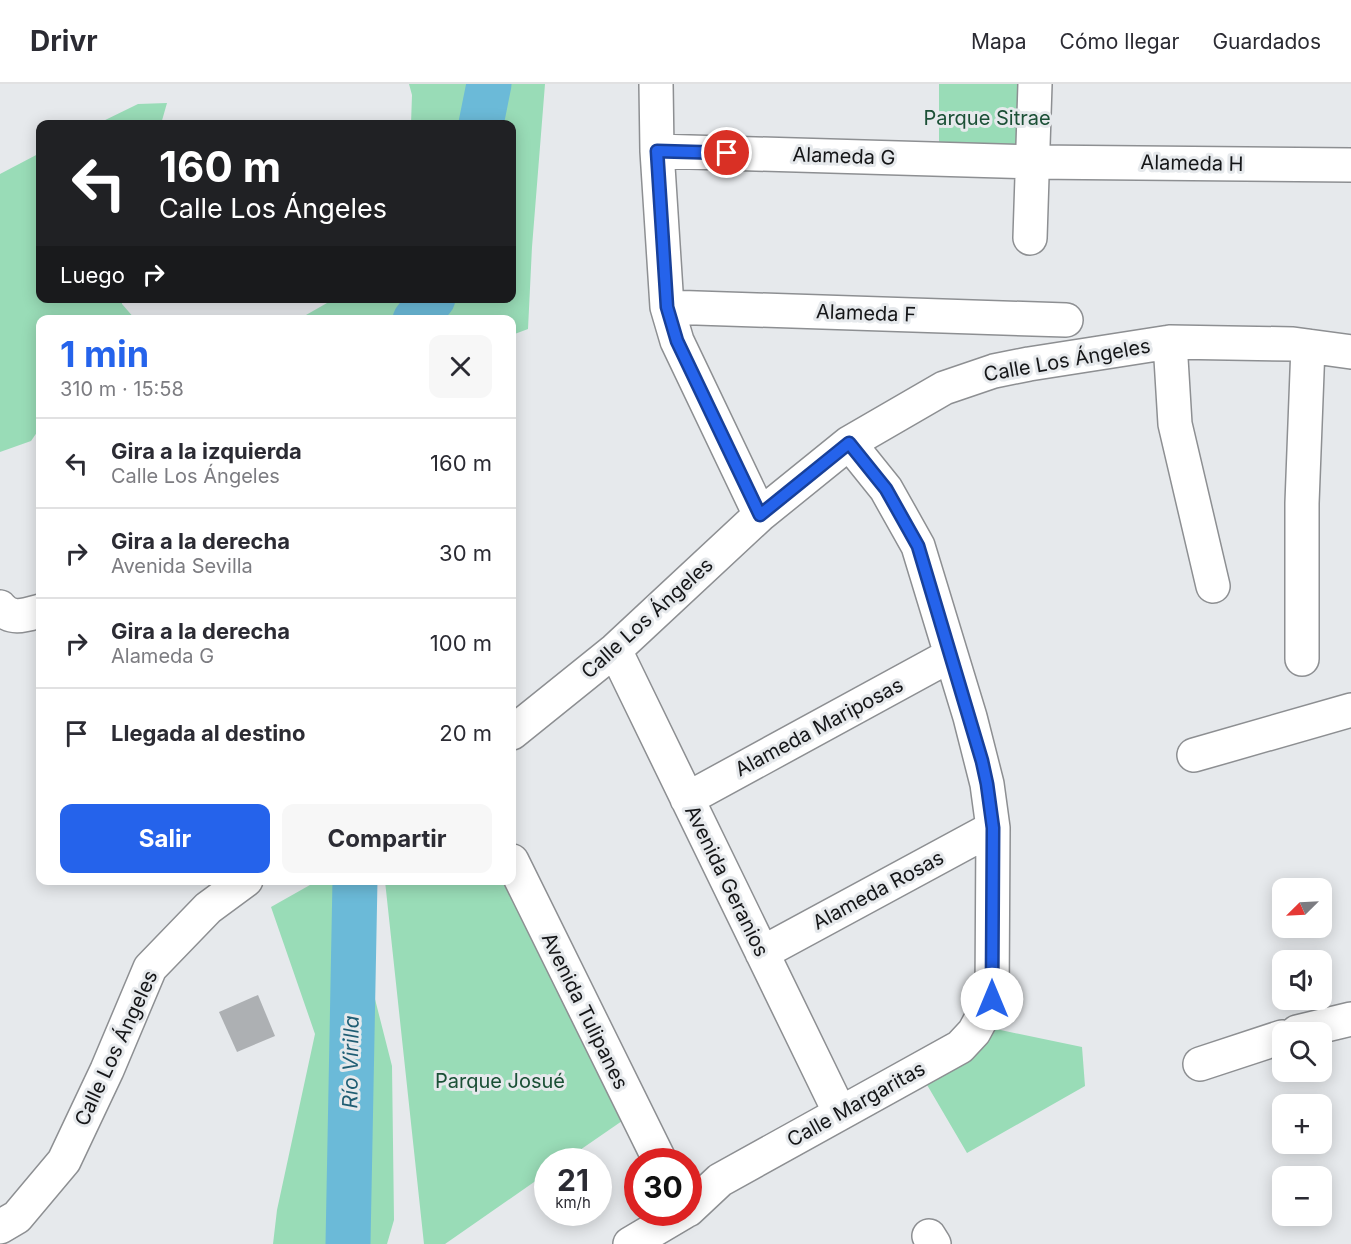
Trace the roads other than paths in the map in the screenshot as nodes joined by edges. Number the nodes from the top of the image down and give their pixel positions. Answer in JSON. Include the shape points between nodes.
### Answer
{"nodes":[{"id":1,"x":656,"y":84,"type":"edge"},
{"id":2,"x":1035,"y":84,"type":"edge"},
{"id":3,"x":657,"y":151,"type":"junction"},
{"id":4,"x":1032,"y":162,"type":"junction"},
{"id":5,"x":1351,"y":165,"type":"edge"},
{"id":6,"x":1030,"y":238,"type":"dead end"},
{"id":7,"x":667,"y":307,"type":"junction"},
{"id":8,"x":1066,"y":320,"type":"dead end"},
{"id":9,"x":1170,"y":342,"type":"junction"},
{"id":10,"x":1308,"y":346,"type":"junction"},
{"id":11,"x":1351,"y":352,"type":"edge"},
{"id":12,"x":849,"y":443,"type":"junction"},
{"id":13,"x":760,"y":515,"type":"junction"},
{"id":14,"x":1213,"y":586,"type":"dead end"},
{"id":15,"x":0,"y":607,"type":"edge"},
{"id":16,"x":36,"y":612,"type":"edge"},
{"id":17,"x":615,"y":650,"type":"junction"},
{"id":18,"x":951,"y":655,"type":"junction"},
{"id":19,"x":1302,"y":659,"type":"dead end"},
{"id":20,"x":1351,"y":710,"type":"edge"},
{"id":21,"x":516,"y":730,"type":"edge"},
{"id":22,"x":1194,"y":755,"type":"dead end"},
{"id":23,"x":687,"y":799,"type":"junction"},
{"id":24,"x":993,"y":828,"type":"junction"},
{"id":25,"x":516,"y":869,"type":"edge"},
{"id":26,"x":239,"y":885,"type":"edge"},
{"id":27,"x":762,"y":953,"type":"junction"},
{"id":28,"x":1351,"y":1019,"type":"edge"},
{"id":29,"x":1332,"y":1024,"type":"edge"},
{"id":30,"x":1272,"y":1040,"type":"edge"},
{"id":31,"x":1200,"y":1064,"type":"dead end"},
{"id":32,"x":840,"y":1113,"type":"junction"},
{"id":33,"x":654,"y":1148,"type":"edge"},
{"id":34,"x":704,"y":1181,"type":"edge"},
{"id":35,"x":660,"y":1226,"type":"edge"},
{"id":36,"x":0,"y":1227,"type":"edge"},
{"id":37,"x":630,"y":1244,"type":"edge"}],
"edges":[{"from":1,"to":3,"type":"street"},
{"from":2,"to":4,"type":"street"},
{"from":3,"to":4,"type":"street","name":"Alameda G"},
{"from":3,"to":7,"type":"street"},
{"from":4,"to":5,"type":"street","name":"Alameda H"},
{"from":4,"to":6,"type":"street"},
{"from":7,"to":8,"type":"street","name":"Alameda F"},
{"from":7,"to":13,"type":"street","via":[[677,341]]},
{"from":9,"to":10,"type":"street","name":"Calle Los Ángeles"},
{"from":9,"to":12,"type":"street","name":"Calle Los Ángeles","via":[[994,371],[944,388]]},
{"from":9,"to":14,"type":"street","via":[[1175,424]]},
{"from":10,"to":11,"type":"street","name":"Calle Los Ángeles"},
{"from":10,"to":19,"type":"street"},
{"from":12,"to":13,"type":"street","name":"Calle Los Ángeles"},
{"from":12,"to":18,"type":"street","name":"Calle Margaritas","via":[[886,489],[918,546]]},
{"from":13,"to":17,"type":"street","name":"Calle Los Ángeles"},
{"from":15,"to":16,"type":"street","via":[[14,616]]},
{"from":17,"to":21,"type":"street","name":"Calle Los Ángeles"},
{"from":17,"to":23,"type":"street","name":"Avenida Geranios"},
{"from":18,"to":23,"type":"street","name":"Alameda Mariposas"},
{"from":18,"to":24,"type":"street","name":"Calle Margaritas","via":[[987,784]]},
{"from":20,"to":22,"type":"street"},
{"from":23,"to":27,"type":"street","name":"Avenida Geranios"},
{"from":24,"to":27,"type":"street","name":"Alameda Rosas"},
{"from":24,"to":32,"type":"street","name":"Calle Margaritas","via":[[992,999],[983,1018],[960,1047]]},
{"from":25,"to":33,"type":"street","name":"Avenida Tulipanes"},
{"from":26,"to":36,"type":"street","name":"Calle Los Ángeles","via":[[208,908],[150,968],[64,1161],[17,1218]]},
{"from":27,"to":32,"type":"street","name":"Avenida Geranios"},
{"from":28,"to":29,"type":"street"},
{"from":30,"to":31,"type":"street"},
{"from":32,"to":34,"type":"street","name":"Calle Margaritas"},
{"from":35,"to":37,"type":"street"}]}
